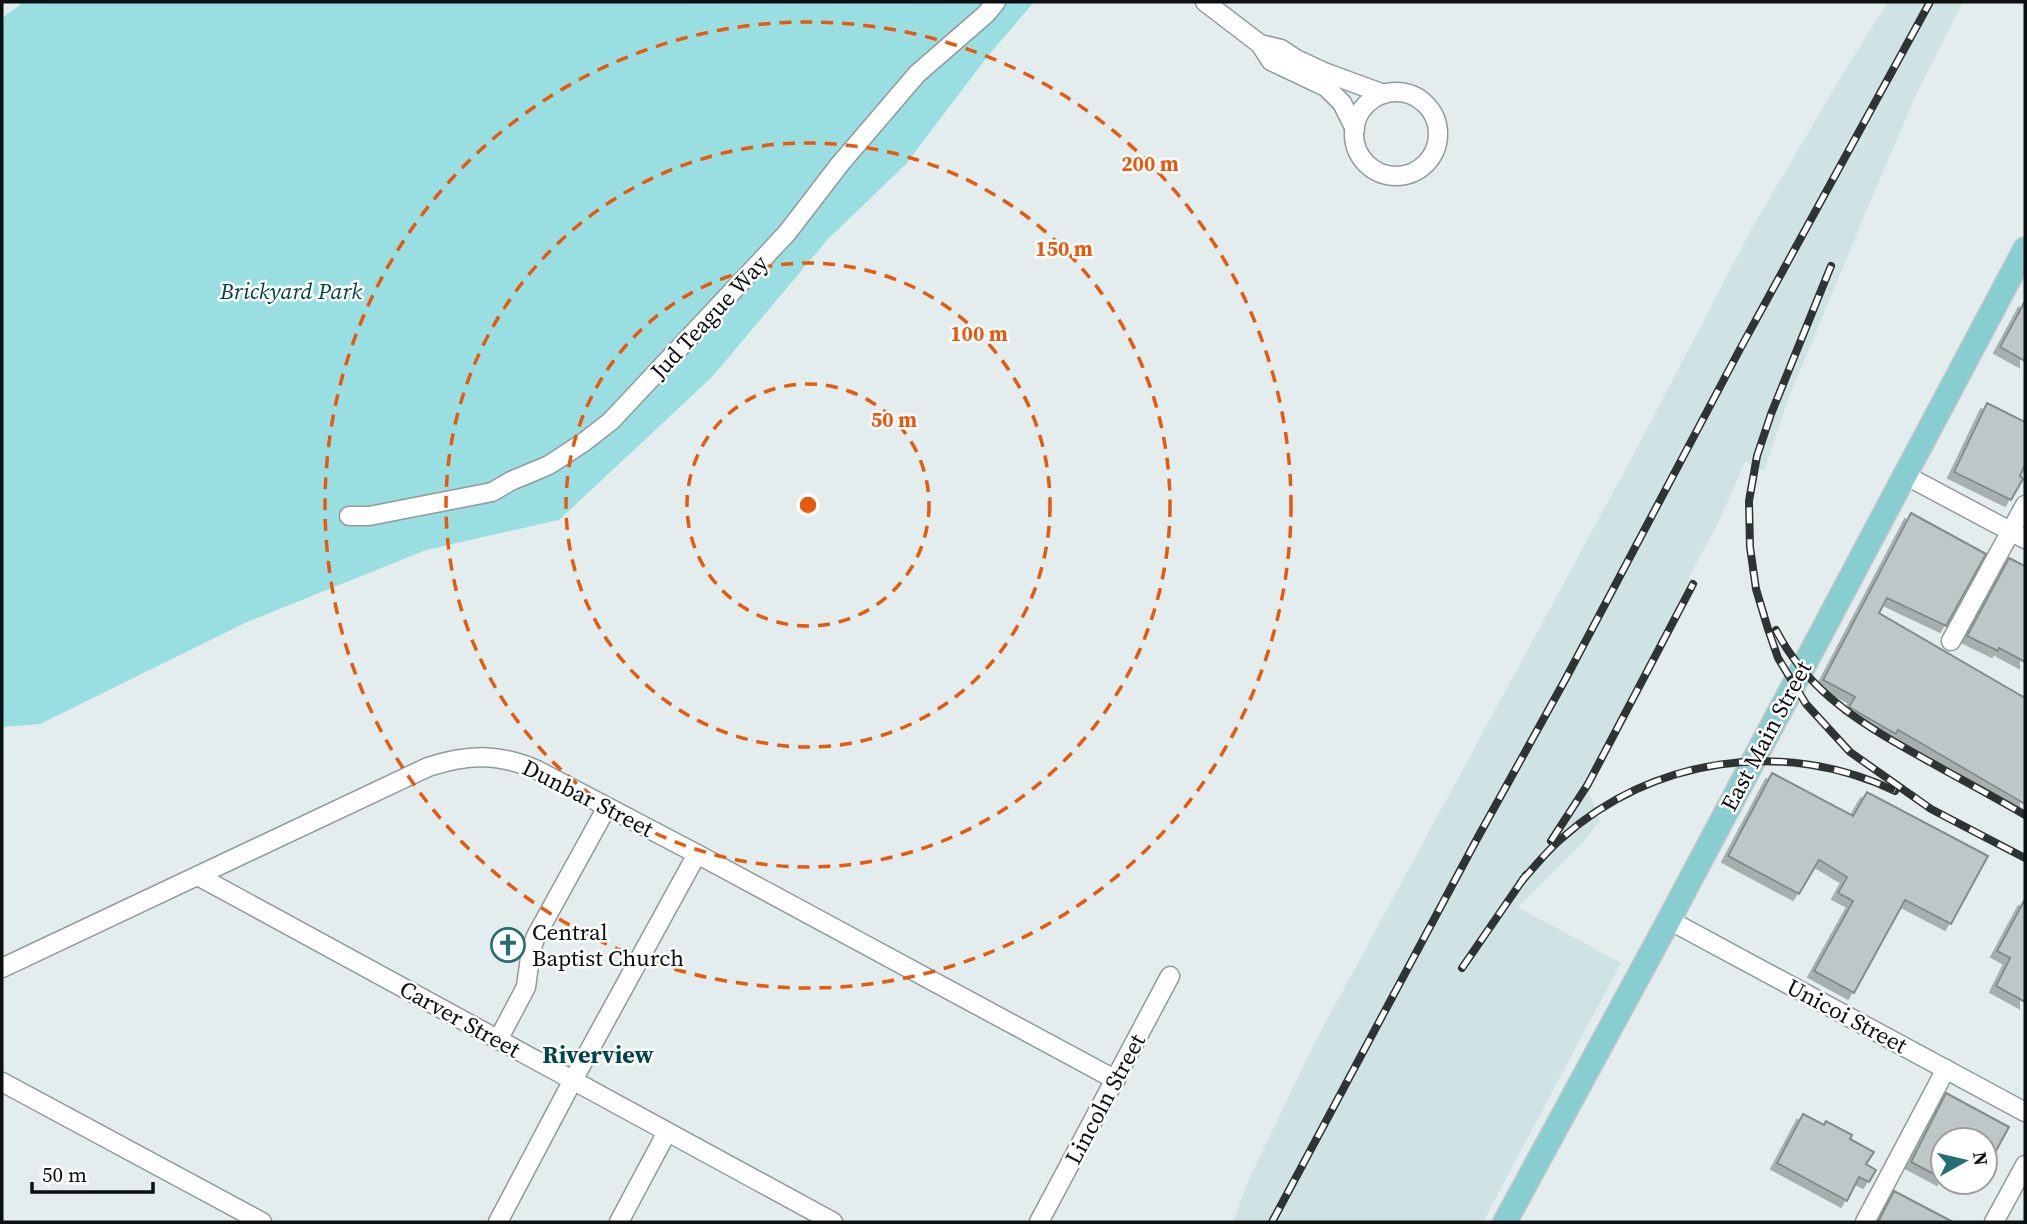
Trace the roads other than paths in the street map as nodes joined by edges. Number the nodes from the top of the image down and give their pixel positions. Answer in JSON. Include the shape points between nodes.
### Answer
{"nodes":[{"id":1,"x":996,"y":2,"type":"edge"},
{"id":2,"x":1205,"y":2,"type":"edge"},
{"id":3,"x":1260,"y":44,"type":"junction"},
{"id":4,"x":1384,"y":94,"type":"junction"},
{"id":5,"x":1355,"y":129,"type":"junction"},
{"id":6,"x":2025,"y":249,"type":"edge"},
{"id":7,"x":1905,"y":475,"type":"junction"},
{"id":8,"x":2025,"y":505,"type":"edge"},
{"id":9,"x":349,"y":516,"type":"dead end"},
{"id":10,"x":2018,"y":536,"type":"edge"},
{"id":11,"x":1951,"y":641,"type":"dead end"},
{"id":12,"x":607,"y":807,"type":"junction"},
{"id":13,"x":697,"y":854,"type":"junction"},
{"id":14,"x":198,"y":876,"type":"junction"},
{"id":15,"x":1669,"y":920,"type":"junction"},
{"id":16,"x":2,"y":968,"type":"edge"},
{"id":17,"x":1170,"y":976,"type":"dead end"},
{"id":18,"x":498,"y":1040,"type":"junction"},
{"id":19,"x":1945,"y":1069,"type":"junction"},
{"id":20,"x":573,"y":1080,"type":"junction"},
{"id":21,"x":1116,"y":1080,"type":"junction"},
{"id":22,"x":2,"y":1082,"type":"edge"},
{"id":23,"x":2025,"y":1112,"type":"edge"},
{"id":24,"x":667,"y":1132,"type":"junction"},
{"id":25,"x":2025,"y":1165,"type":"edge"},
{"id":26,"x":262,"y":1222,"type":"edge"},
{"id":27,"x":498,"y":1222,"type":"edge"},
{"id":28,"x":619,"y":1222,"type":"edge"},
{"id":29,"x":833,"y":1222,"type":"edge"},
{"id":30,"x":1039,"y":1222,"type":"edge"},
{"id":31,"x":1504,"y":1222,"type":"edge"},
{"id":32,"x":1865,"y":1222,"type":"edge"},
{"id":33,"x":1994,"y":1222,"type":"edge"}],
"edges":[{"from":1,"to":9,"type":"street","name":"Jud Teague Way","via":[[917,74],[787,233],[602,428],[549,465],[492,492]]},
{"from":2,"to":3,"type":"street"},
{"from":3,"to":4,"type":"street"},
{"from":3,"to":5,"type":"street","via":[[1271,61],[1326,87],[1342,103]]},
{"from":4,"to":5,"type":"street","via":[[1362,110]]},
{"from":4,"to":5,"type":"street","via":[[1411,95],[1433,112],[1438,140],[1426,165],[1401,177],[1374,170],[1357,149]]},
{"from":6,"to":7,"type":"main road","name":"East Main Street"},
{"from":7,"to":10,"type":"street"},
{"from":7,"to":15,"type":"main road","name":"East Main Street"},
{"from":8,"to":10,"type":"street"},
{"from":10,"to":11,"type":"street"},
{"from":12,"to":13,"type":"street","name":"Dunbar Street"},
{"from":12,"to":14,"type":"street","name":"Dunbar Street","via":[[517,761],[452,760],[428,767]]},
{"from":12,"to":18,"type":"street","via":[[536,936],[526,987]]},
{"from":13,"to":20,"type":"street"},
{"from":13,"to":21,"type":"street","name":"Dunbar Street"},
{"from":14,"to":16,"type":"street","name":"Dunbar Street"},
{"from":14,"to":18,"type":"street","name":"Carver Street"},
{"from":15,"to":19,"type":"street","name":"Unicoi Street"},
{"from":15,"to":31,"type":"main road","name":"East Main Street"},
{"from":17,"to":21,"type":"street","name":"Lincoln Street"},
{"from":18,"to":20,"type":"street","name":"Carver Street"},
{"from":19,"to":23,"type":"street","name":"Unicoi Street"},
{"from":19,"to":32,"type":"street"},
{"from":20,"to":24,"type":"street","name":"Carver Street"},
{"from":20,"to":27,"type":"street"},
{"from":21,"to":30,"type":"street","name":"Lincoln Street"},
{"from":22,"to":26,"type":"street"},
{"from":24,"to":28,"type":"street"},
{"from":24,"to":29,"type":"street","name":"Carver Street"},
{"from":25,"to":33,"type":"street"}]}
